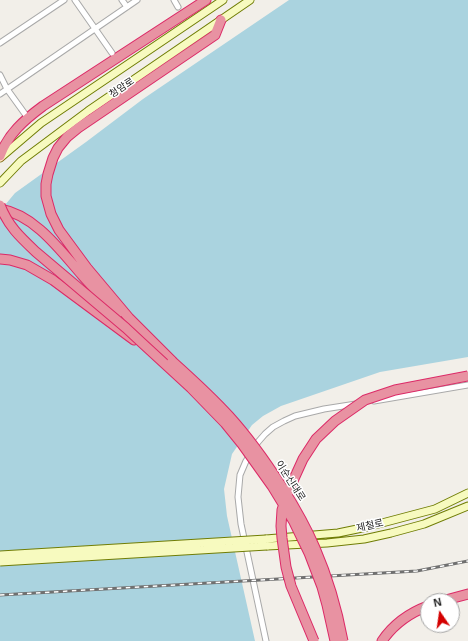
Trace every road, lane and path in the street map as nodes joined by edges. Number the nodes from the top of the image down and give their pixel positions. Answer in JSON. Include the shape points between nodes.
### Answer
{"nodes":[{"id":1,"x":64,"y":0,"type":"edge"},
{"id":2,"x":75,"y":0,"type":"edge"},
{"id":3,"x":122,"y":0,"type":"edge"},
{"id":4,"x":137,"y":0,"type":"edge"},
{"id":5,"x":174,"y":0,"type":"edge"},
{"id":6,"x":206,"y":0,"type":"edge"},
{"id":7,"x":223,"y":0,"type":"edge"},
{"id":8,"x":250,"y":0,"type":"edge"},
{"id":9,"x":127,"y":7,"type":"junction"},
{"id":10,"x":178,"y":7,"type":"dead end"},
{"id":11,"x":221,"y":20,"type":"junction"},
{"id":12,"x":96,"y":28,"type":"junction"},
{"id":13,"x":0,"y":43,"type":"edge"},
{"id":14,"x":112,"y":53,"type":"dead end"},
{"id":15,"x":0,"y":76,"type":"edge"},
{"id":16,"x":7,"y":89,"type":"junction"},
{"id":17,"x":0,"y":94,"type":"edge"},
{"id":18,"x":26,"y":114,"type":"dead end"},
{"id":19,"x":0,"y":157,"type":"edge"},
{"id":20,"x":0,"y":183,"type":"edge"},
{"id":21,"x":0,"y":205,"type":"edge"},
{"id":22,"x":0,"y":209,"type":"edge"},
{"id":23,"x":0,"y":259,"type":"edge"},
{"id":24,"x":169,"y":363,"type":"junction"},
{"id":25,"x":468,"y":376,"type":"edge"},
{"id":26,"x":468,"y":385,"type":"edge"},
{"id":27,"x":468,"y":493,"type":"edge"},
{"id":28,"x":468,"y":506,"type":"edge"},
{"id":29,"x":267,"y":543,"type":"junction"},
{"id":30,"x":0,"y":555,"type":"edge"},
{"id":31,"x":0,"y":562,"type":"edge"},
{"id":32,"x":420,"y":608,"type":"edge"},
{"id":33,"x":266,"y":641,"type":"edge"},
{"id":34,"x":314,"y":641,"type":"edge"},
{"id":35,"x":335,"y":641,"type":"edge"},
{"id":36,"x":343,"y":641,"type":"edge"},
{"id":37,"x":382,"y":641,"type":"edge"}],
"edges":[{"from":1,"to":13,"type":"street"},
{"from":2,"to":12,"type":"street"},
{"from":3,"to":9,"type":"street"},
{"from":4,"to":9,"type":"street"},
{"from":5,"to":10,"type":"street"},
{"from":6,"to":19,"type":"highway","via":[[27,118],[4,146]]},
{"from":7,"to":19,"type":"main road","name":"청암로","via":[[41,123]]},
{"from":8,"to":11,"type":"main road","name":"청암로"},
{"from":9,"to":12,"type":"street"},
{"from":11,"to":20,"type":"main road","name":"청암로","via":[[88,111],[21,161]]},
{"from":11,"to":24,"type":"highway","via":[[216,35],[67,137],[53,158],[46,184],[51,214],[59,230],[87,268]]},
{"from":12,"to":14,"type":"street"},
{"from":12,"to":16,"type":"street"},
{"from":15,"to":16,"type":"street"},
{"from":16,"to":17,"type":"street"},
{"from":16,"to":18,"type":"street"},
{"from":21,"to":24,"type":"highway","bridge":true,"via":[[11,227],[36,252]]},
{"from":22,"to":24,"type":"highway","via":[[28,220]]},
{"from":23,"to":24,"type":"highway","bridge":true,"via":[[27,265],[53,280]]},
{"from":24,"to":35,"type":"highway","name":"이순신대로","bridge":true,"via":[[242,444],[294,522],[309,553],[325,599]]},
{"from":24,"to":36,"type":"highway","name":"이순신대로","bridge":true,"via":[[195,382],[233,421],[261,456],[289,498],[315,547]]},
{"from":25,"to":34,"type":"highway","bridge":true,"via":[[395,390],[364,400],[316,439],[303,459],[282,510],[282,538],[286,567]]},
{"from":26,"to":33,"type":"street","via":[[295,416],[273,427],[261,438],[240,475],[238,497],[241,524]]},
{"from":27,"to":29,"type":"main road","name":"제철로","via":[[435,509],[367,528]]},
{"from":28,"to":29,"type":"main road","name":"제철로","via":[[424,524],[364,539],[327,543]]},
{"from":29,"to":30,"type":"main road","bridge":true},
{"from":29,"to":31,"type":"main road","bridge":true},
{"from":32,"to":37,"type":"highway","via":[[402,620]]}]}
